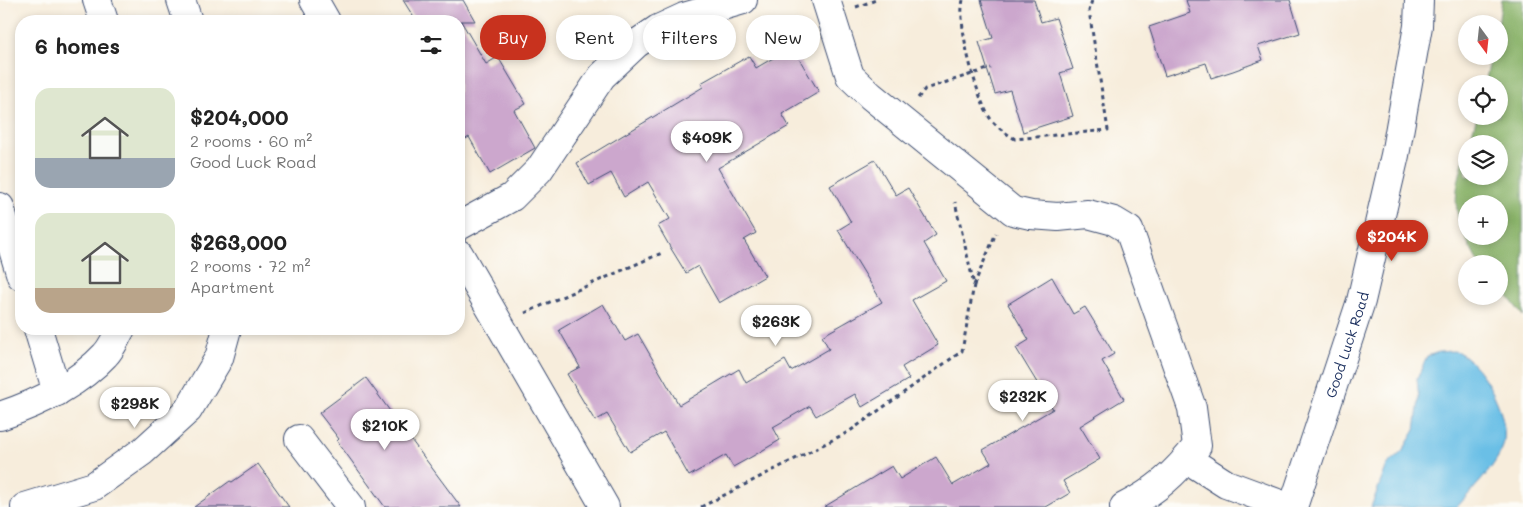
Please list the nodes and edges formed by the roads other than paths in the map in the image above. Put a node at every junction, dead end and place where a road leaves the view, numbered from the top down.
1 (97, 0) edge
2 (181, 0) edge
3 (314, 0) edge
4 (743, 0) edge
5 (826, 0) edge
6 (1419, 0) edge
7 (102, 15) edge
8 (186, 15) edge
9 (323, 15) edge
10 (0, 207) edge
11 (465, 223) edge
12 (15, 256) edge
13 (465, 264) edge
14 (40, 335) edge
15 (117, 335) edge
16 (225, 335) edge
17 (57, 392) junction
18 (0, 416) edge
19 (299, 438) dead end
20 (1187, 459) junction
21 (25, 507) edge
22 (351, 507) edge
23 (605, 507) edge
24 (1124, 507) edge
25 (1288, 507) edge
26 (1292, 507) edge

1 - 7 main road
2 - 8 main road
3 - 9 main road
4 - 11 main road
5 - 20 main road
6 - 26 main road, Good Luck Road
10 - 12 main road
13 - 23 main road
14 - 17 main road
15 - 17 main road
16 - 21 main road
17 - 18 main road
19 - 22 main road
20 - 24 main road
20 - 25 main road

